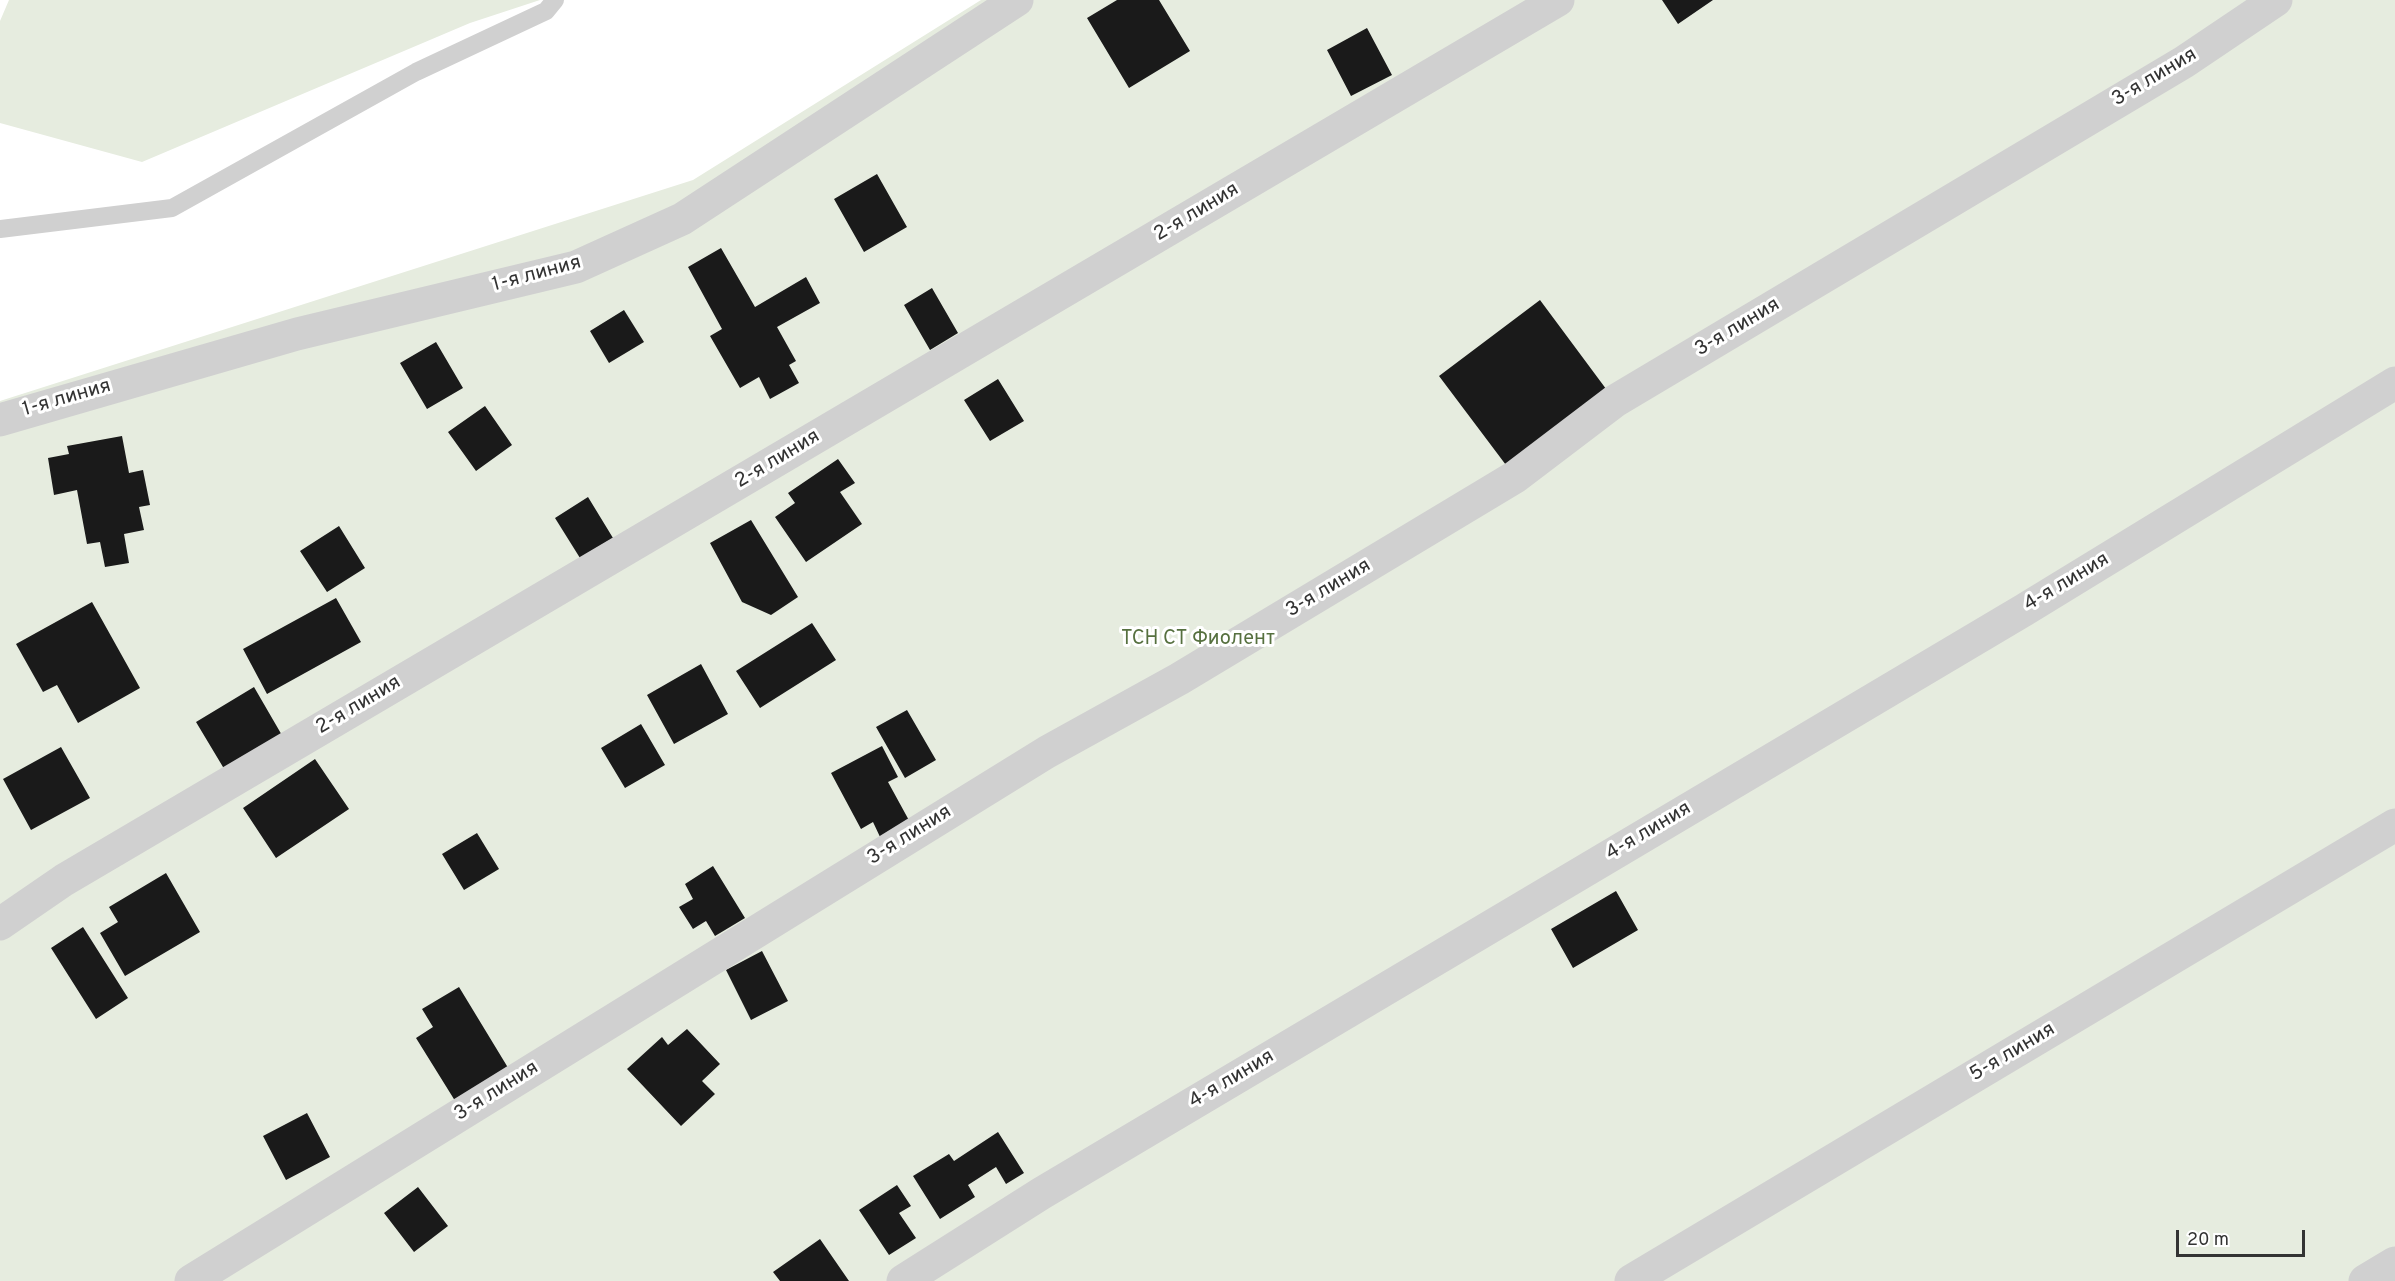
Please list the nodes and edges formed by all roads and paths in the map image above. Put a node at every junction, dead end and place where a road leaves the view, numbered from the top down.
1 (555, 0) edge
2 (1017, 0) edge
3 (1558, 0) edge
4 (2276, 0) edge
5 (0, 229) edge
6 (2395, 383) edge
7 (0, 420) edge
8 (2395, 825) edge
9 (0, 924) edge
10 (2395, 1263) edge
11 (191, 1281) edge
12 (903, 1281) edge
13 (1631, 1281) edge
14 (2365, 1281) edge

1 - 5 lane
2 - 7 street, 1-я линия
3 - 9 street, 2-я линия
4 - 11 street, 3-я линия
6 - 12 street, 4-я линия
8 - 13 street, 5-я линия
10 - 14 street

